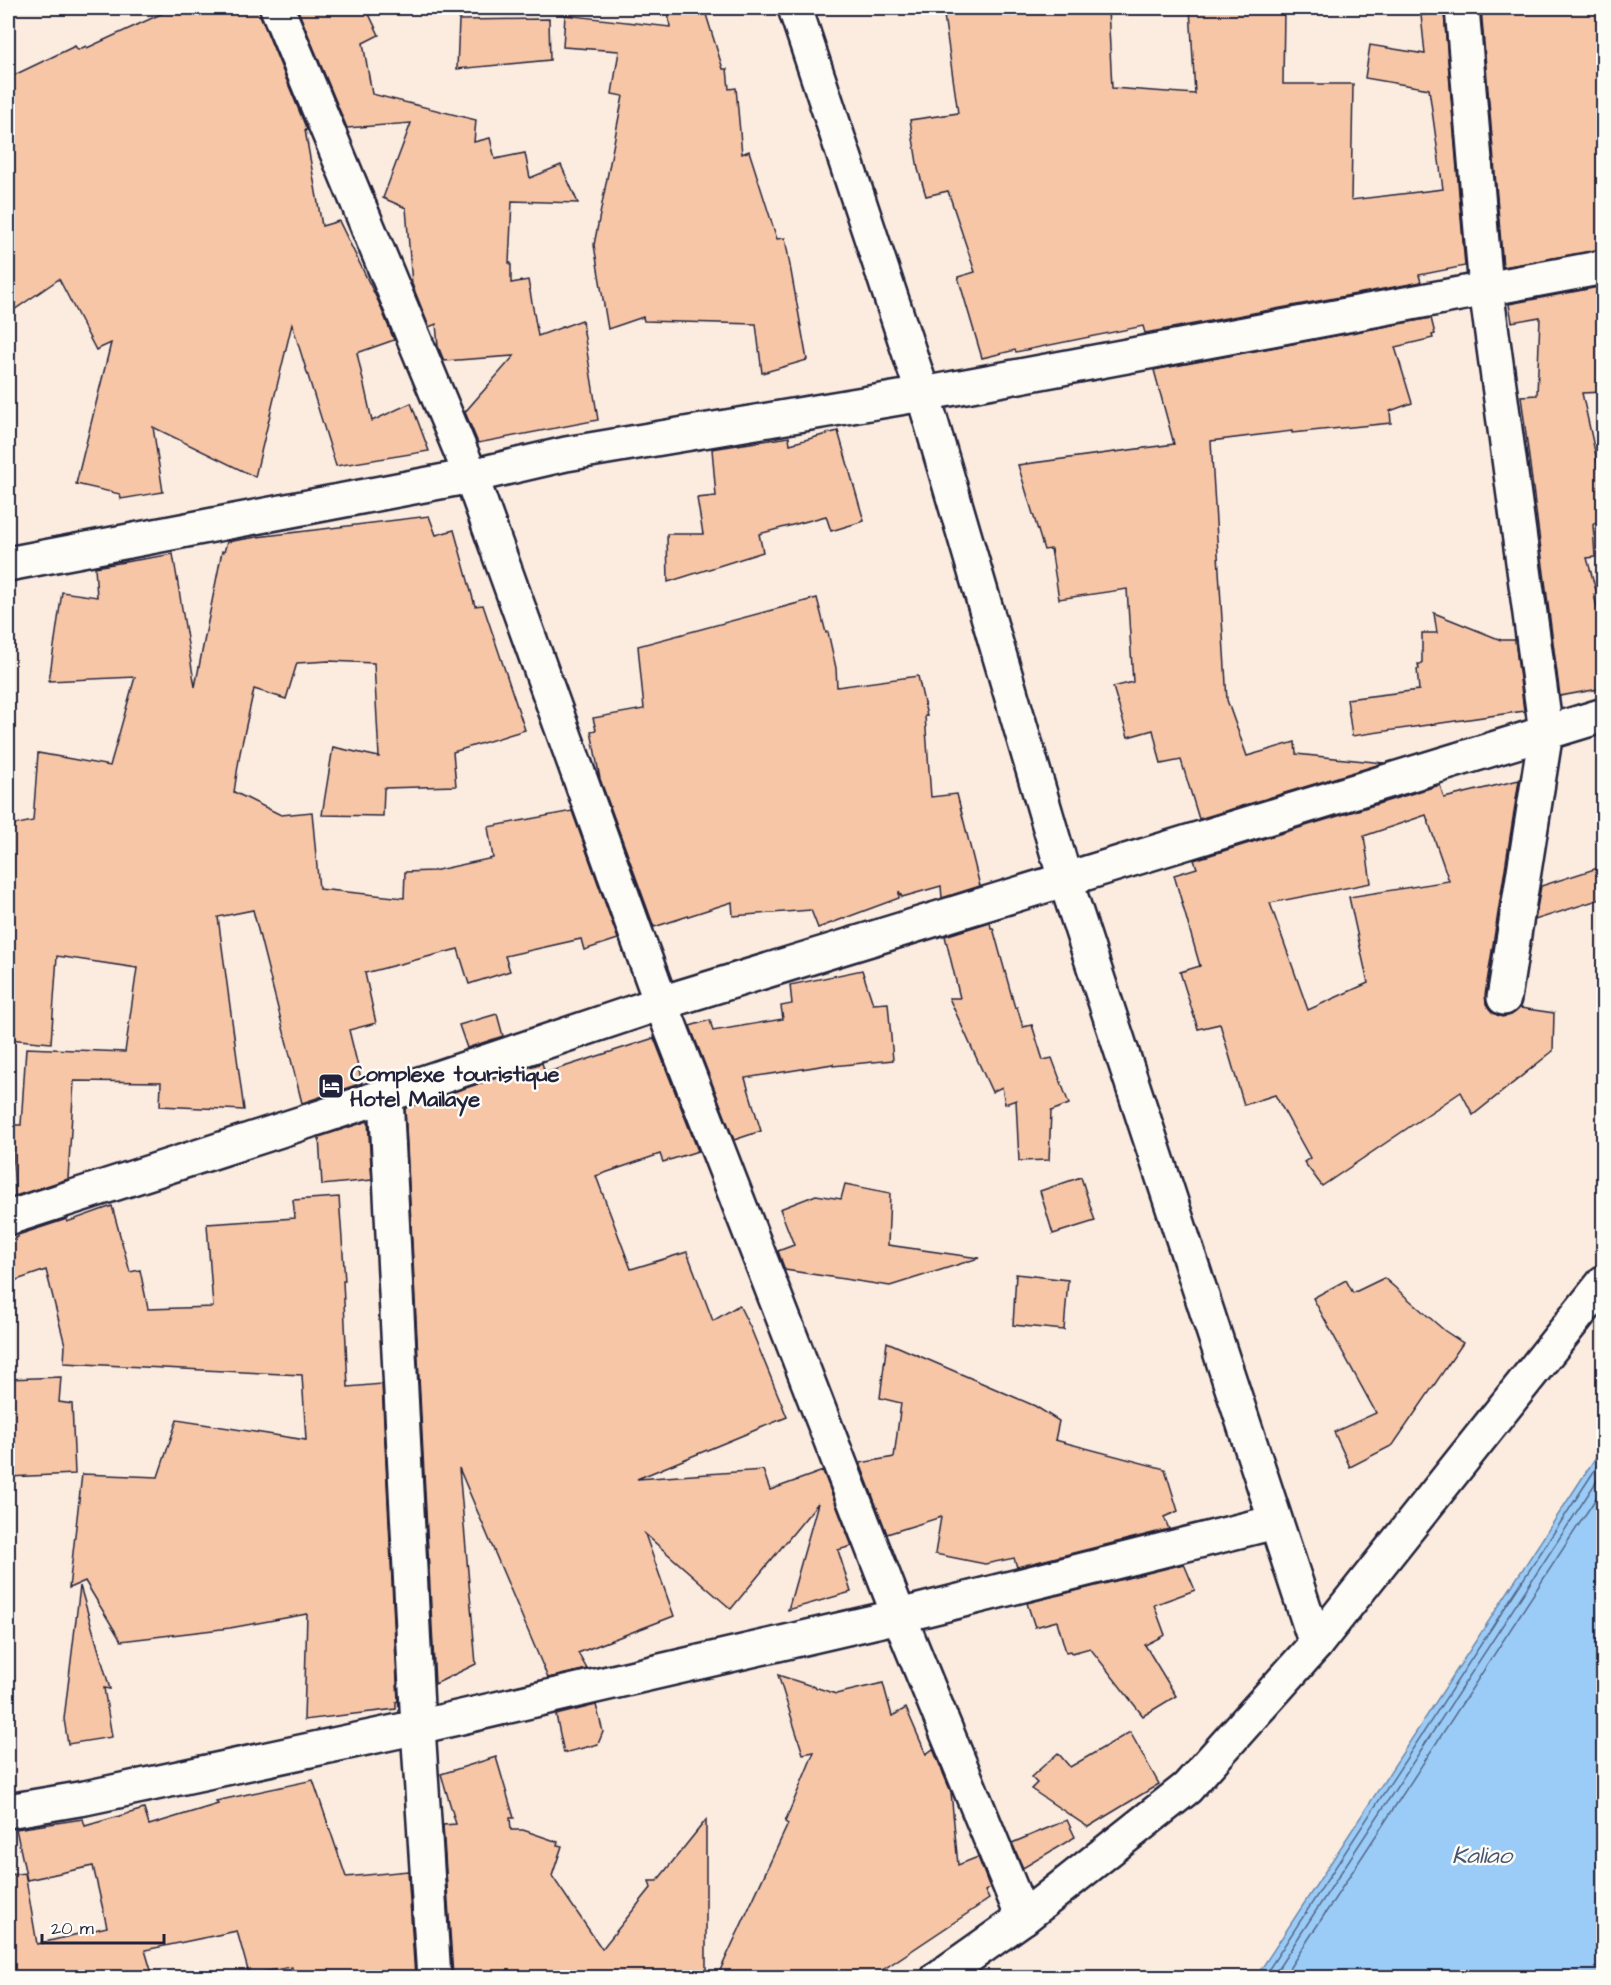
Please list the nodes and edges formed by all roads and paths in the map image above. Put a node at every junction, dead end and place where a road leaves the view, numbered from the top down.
1 (277, 8) edge
2 (795, 8) edge
3 (1462, 8) edge
4 (1604, 267) edge
5 (1486, 289) junction
6 (923, 394) junction
7 (471, 476) junction
8 (8, 564) edge
9 (1604, 715) edge
10 (1546, 732) junction
11 (1065, 879) junction
12 (1504, 998) dead end
13 (661, 1003) junction
14 (386, 1096) junction
15 (8, 1218) edge
16 (1604, 1282) edge
17 (1275, 1522) junction
18 (899, 1616) junction
19 (1316, 1644) junction
20 (418, 1726) junction
21 (8, 1811) edge
22 (1023, 1918) junction
23 (434, 1977) edge
24 (938, 1977) edge

1 - 7 street
2 - 6 street
3 - 5 street
4 - 5 street
5 - 6 street
5 - 10 street
6 - 7 street
6 - 11 street
7 - 8 street
7 - 13 street
9 - 10 street
10 - 11 street
10 - 12 street
11 - 13 street
11 - 17 street
13 - 14 street
13 - 18 street
14 - 15 street
14 - 20 street
16 - 19 street
17 - 18 street
17 - 19 street
18 - 20 street
18 - 22 street
19 - 22 street
20 - 21 street
20 - 23 street
22 - 24 street

